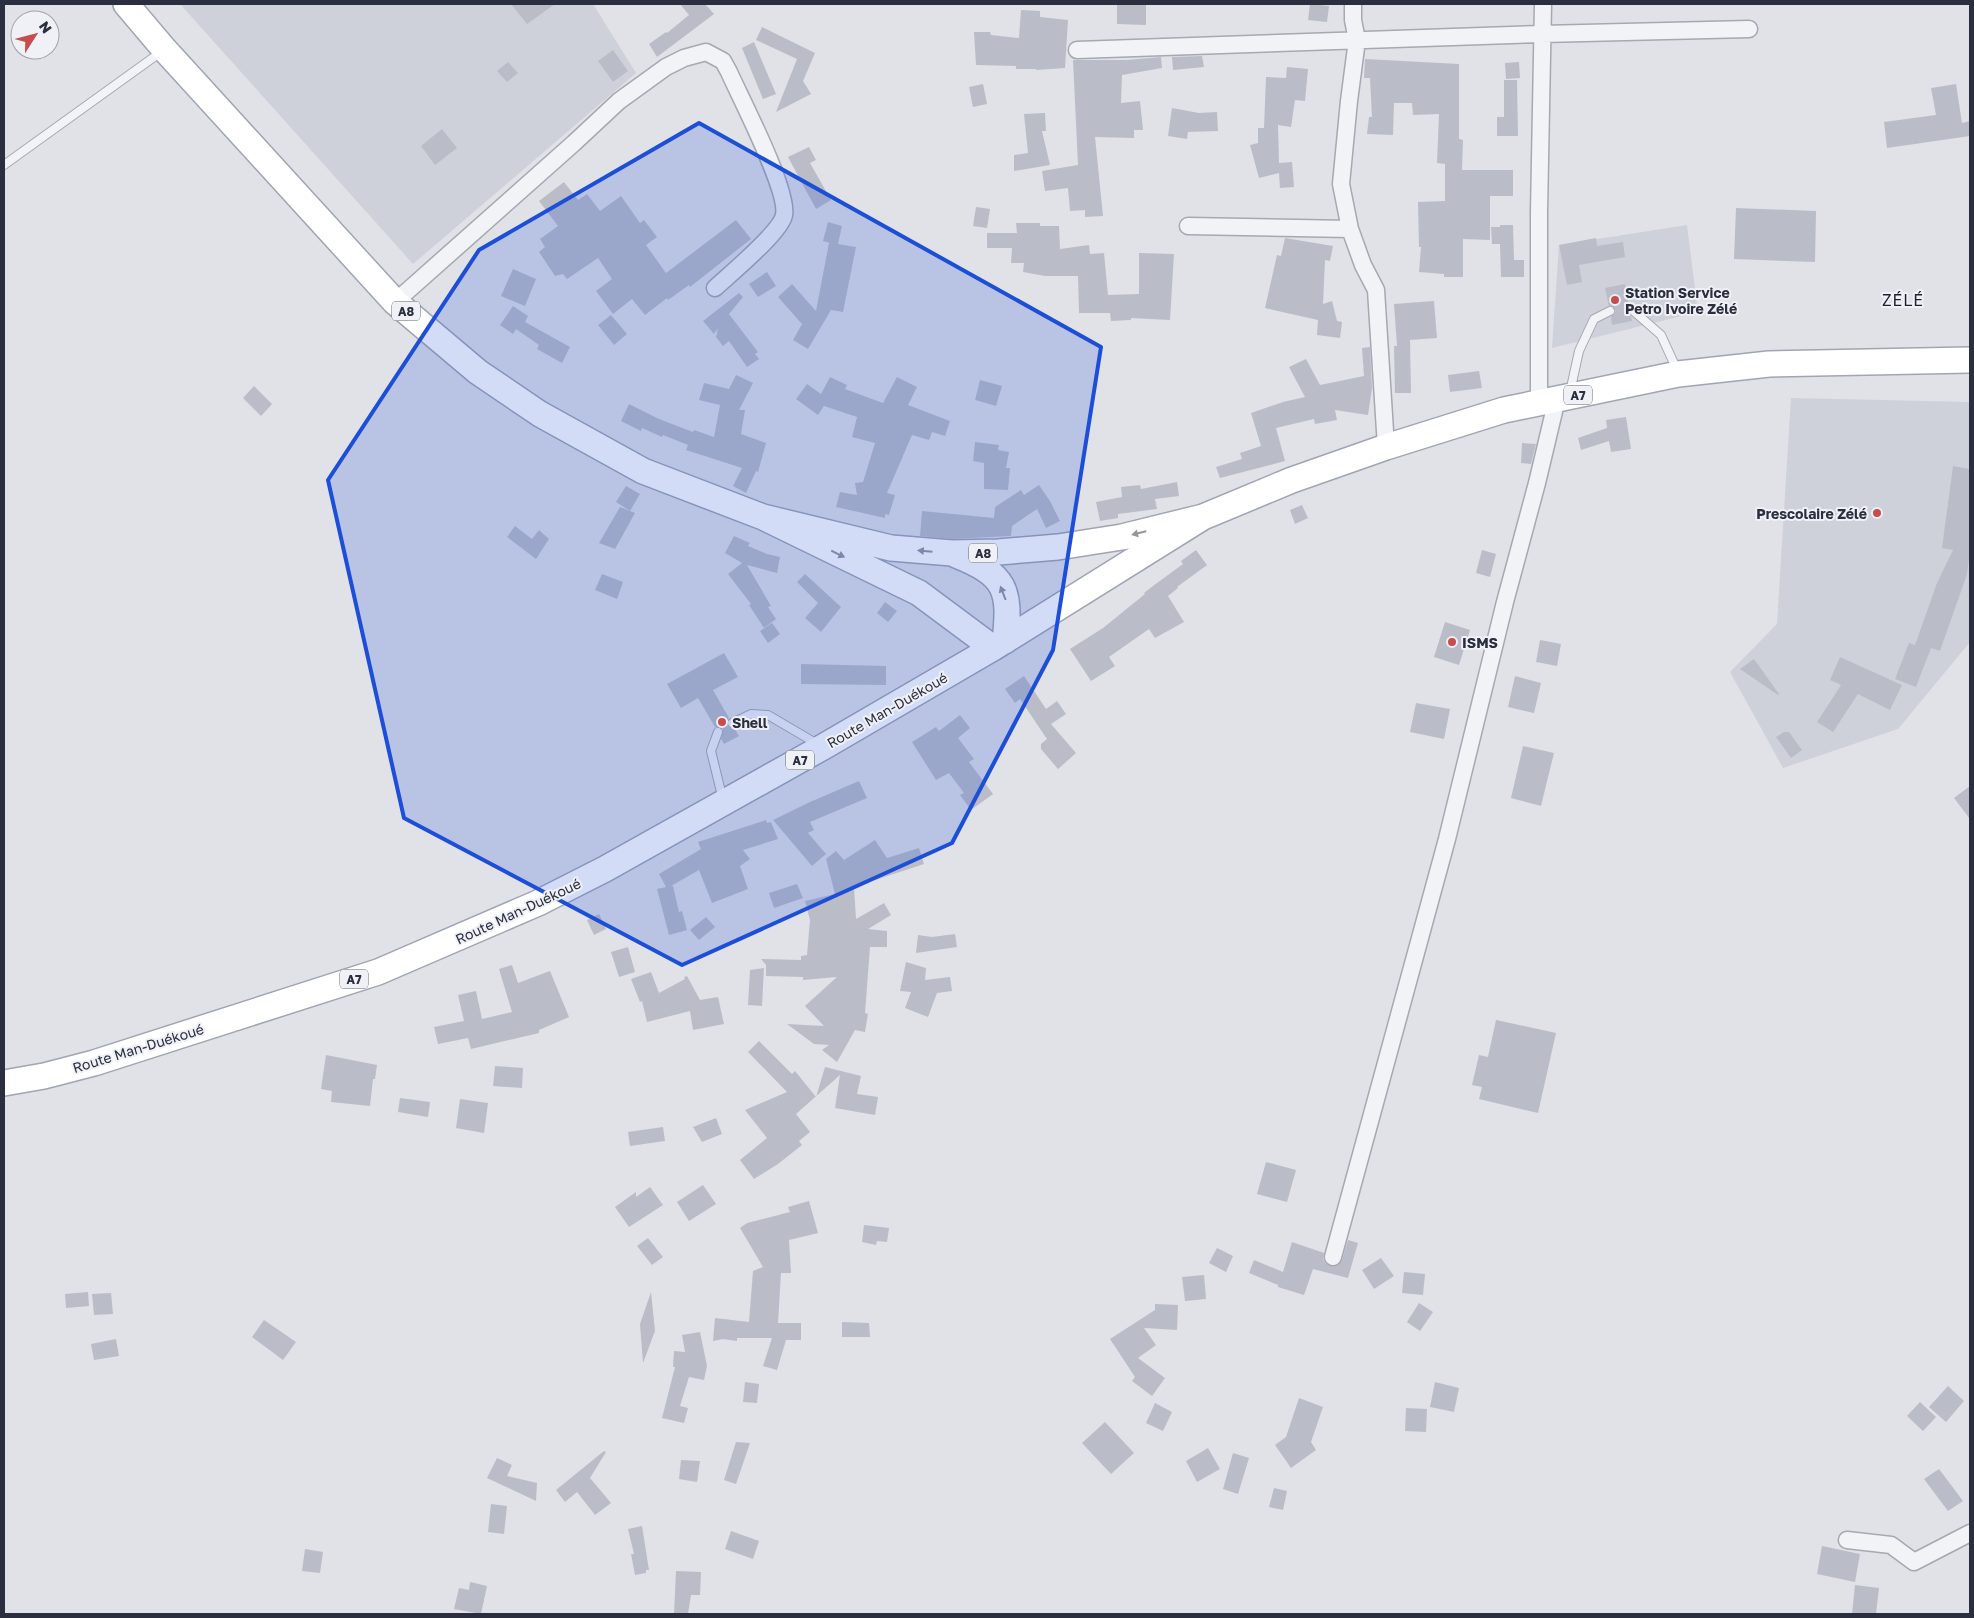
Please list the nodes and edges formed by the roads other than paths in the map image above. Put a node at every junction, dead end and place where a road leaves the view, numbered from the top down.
1 (126, 4) edge
2 (1353, 4) edge
3 (1543, 4) edge
4 (1749, 28) dead end
5 (1542, 34) junction
6 (1357, 40) junction
7 (165, 50) junction
8 (1077, 50) dead end
9 (4, 165) edge
10 (1188, 226) dead end
11 (1350, 229) junction
12 (715, 288) dead end
13 (395, 302) junction
14 (1629, 307) dead end
15 (1610, 311) dead end
16 (1970, 360) edge
17 (1678, 374) junction
18 (1555, 399) junction
19 (1386, 447) junction
20 (762, 517) junction
21 (1203, 517) junction
22 (952, 553) junction
23 (999, 644) junction
24 (732, 723) dead end
25 (718, 732) dead end
26 (823, 747) junction
27 (724, 802) junction
28 (4, 1083) edge
29 (1333, 1257) dead end
30 (1970, 1533) edge
31 (1847, 1540) dead end

1 - 7 main road, A8
2 - 6 street
3 - 5 street
4 - 5 street
5 - 6 street
5 - 18 street
6 - 8 street
6 - 11 street
7 - 9 lane
7 - 13 main road, A8
10 - 11 street
11 - 19 street
12 - 13 street
13 - 20 main road, A8
14 - 17 lane
15 - 18 lane
16 - 17 main road, A7
17 - 18 main road, A7
18 - 19 main road, A7
18 - 29 street
19 - 21 main road, A7
22 -> 20 main road, A8
20 -> 23 main road, A8
21 -> 22 main road, A8
21 - 23 main road, A7
23 -> 22 main road, A8
23 - 26 main road, Route Man-Duékoué / A7
24 - 26 lane
25 - 27 lane
26 - 27 main road, Route Man-Duékoué / A7
27 - 28 main road, Route Man-Duékoué / A7
30 - 31 street

